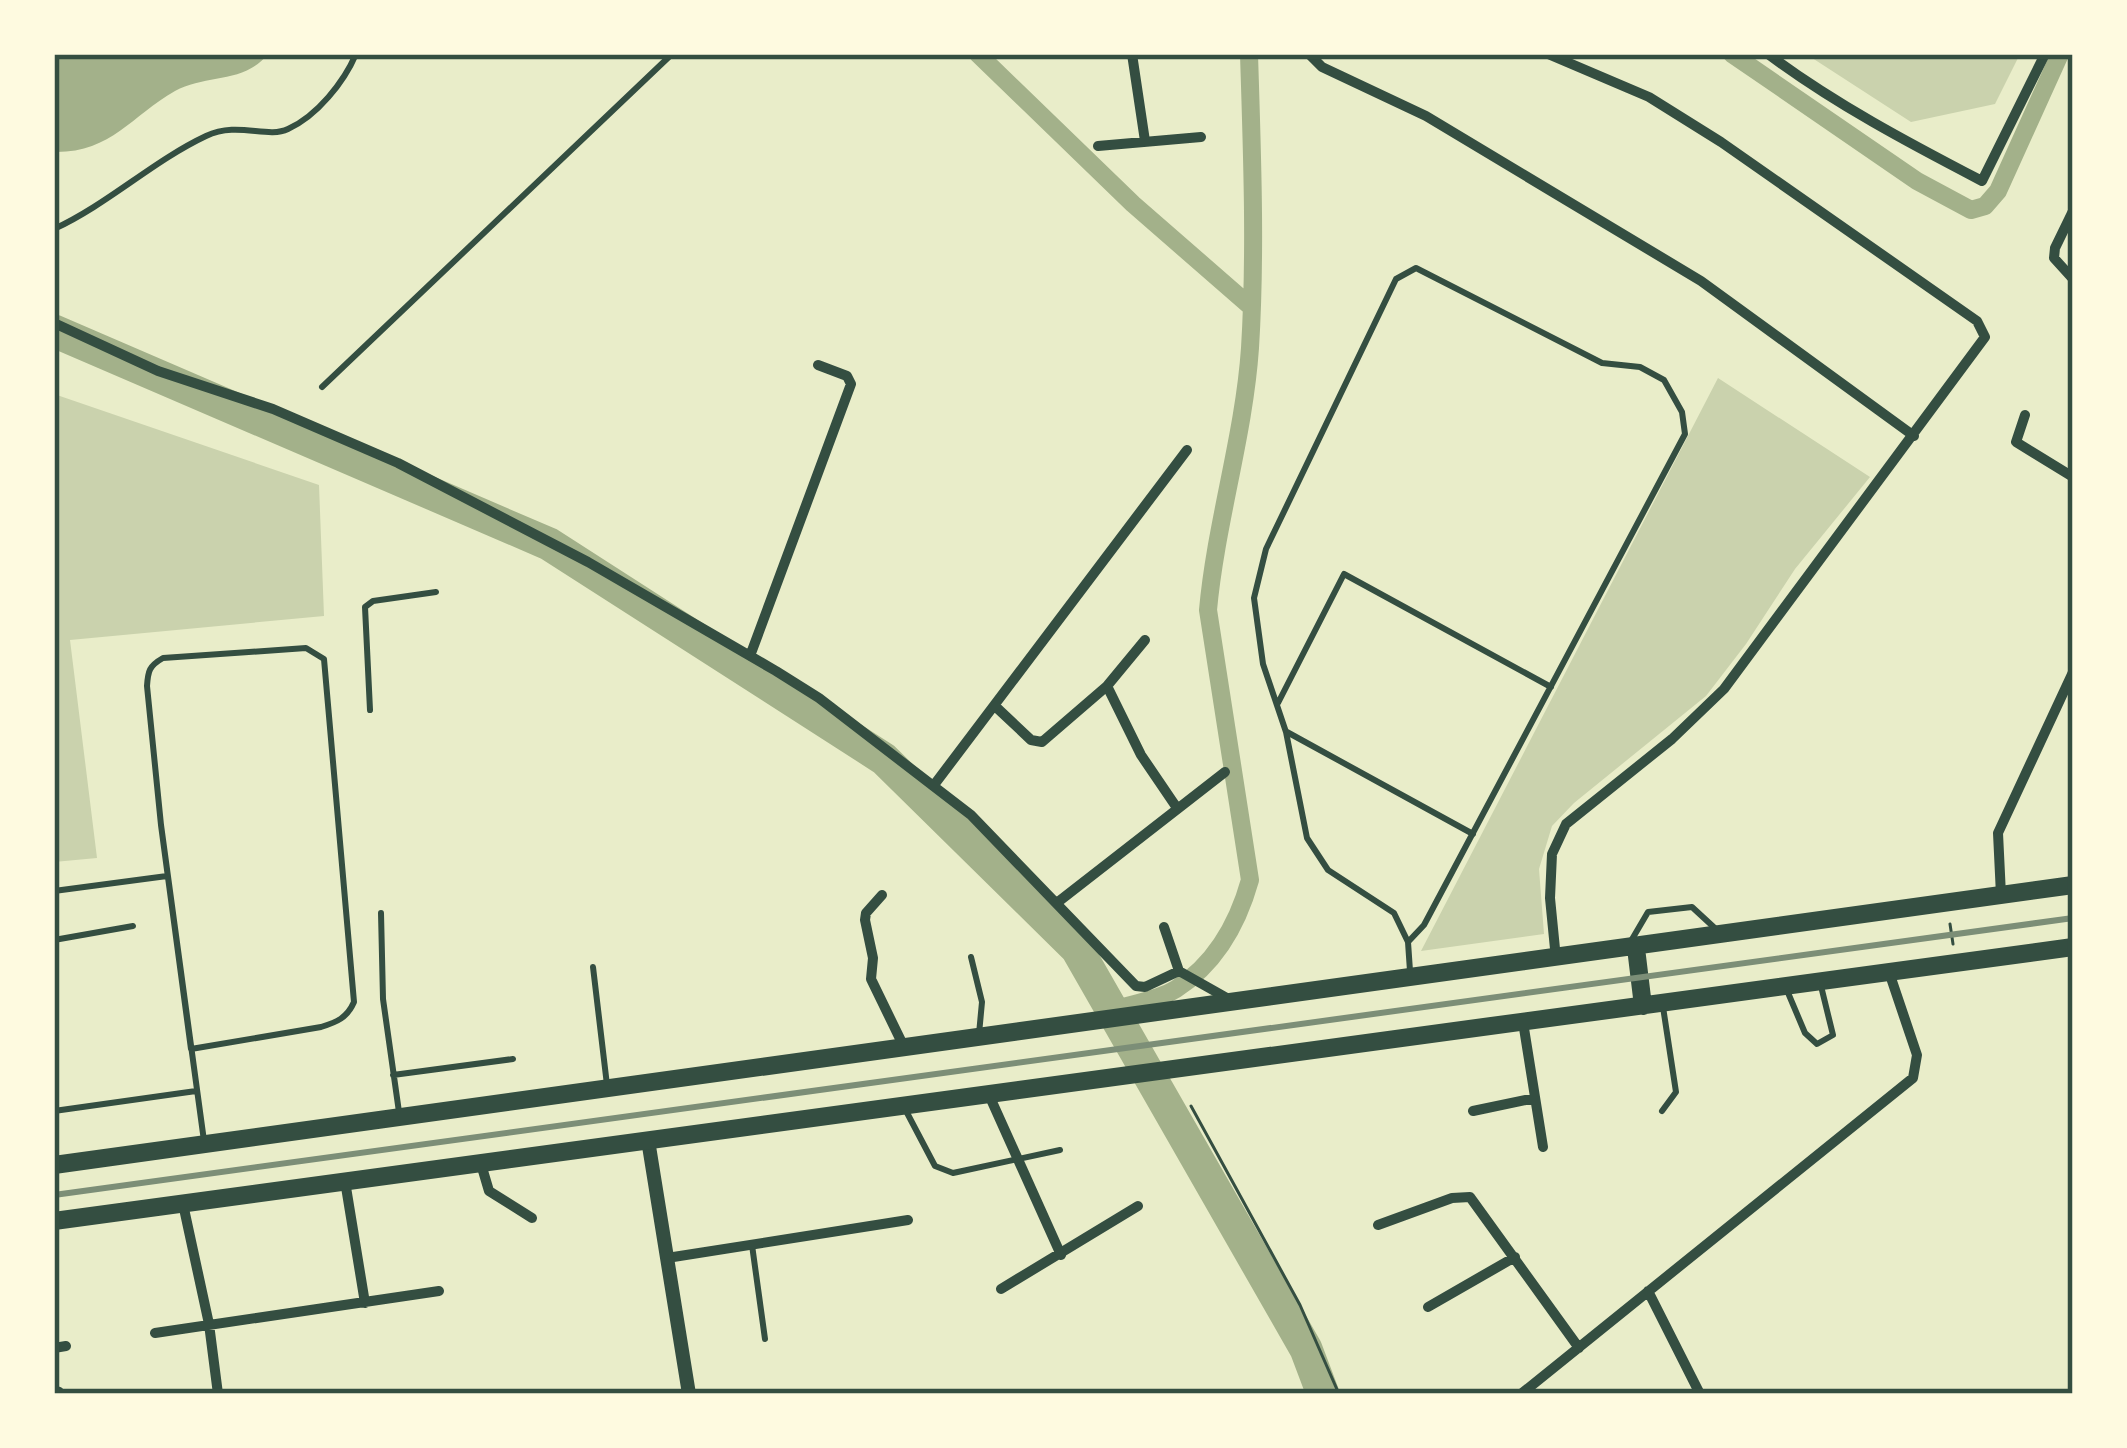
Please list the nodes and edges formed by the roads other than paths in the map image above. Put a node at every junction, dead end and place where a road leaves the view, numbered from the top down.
1 (356, 54) edge
2 (672, 54) edge
3 (1132, 54) edge
4 (1309, 54) edge
5 (1548, 54) edge
6 (1768, 54) edge
7 (2045, 54) edge
8 (1201, 137) dead end
9 (1145, 142) junction
10 (1099, 146) dead end
11 (2073, 211) edge
12 (54, 229) edge
13 (2073, 279) edge
14 (54, 322) edge
15 (818, 365) dead end
16 (322, 387) dead end
17 (2026, 415) dead end
18 (1913, 436) junction
19 (1187, 450) dead end
20 (2073, 477) edge
21 (436, 592) dead end
22 (1145, 640) dead end
23 (750, 656) junction
24 (2073, 672) edge
25 (1107, 686) junction
26 (1551, 687) junction
27 (1277, 703) junction
28 (996, 707) junction
29 (370, 710) dead end
30 (1286, 732) junction
31 (1225, 772) dead end
32 (934, 785) junction
33 (1177, 808) junction
34 (161, 825) junction
35 (1474, 834) junction
36 (167, 875) junction
37 (2073, 885) edge
38 (54, 891) edge
39 (2001, 895) junction
40 (882, 896) dead end
41 (1058, 902) junction
42 (381, 913) dead end
43 (134, 926) dead end
44 (1164, 927) dead end
45 (1723, 936) junction
46 (54, 940) edge
47 (1408, 942) junction
48 (2073, 947) edge
49 (1631, 949) junction
50 (971, 957) dead end
51 (1556, 959) junction
52 (593, 967) dead end
53 (1182, 972) junction
54 (1889, 972) junction
55 (1411, 978) junction
56 (1821, 982) junction
57 (1785, 987) junction
58 (1235, 1004) junction
59 (1653, 1005) junction
60 (1523, 1022) junction
61 (979, 1038) junction
62 (905, 1048) junction
63 (191, 1049) junction
64 (513, 1059) dead end
65 (393, 1076) junction
66 (608, 1088) junction
67 (196, 1091) junction
68 (989, 1095) junction
69 (1535, 1098) junction
70 (904, 1107) junction
71 (54, 1111) edge
72 (1473, 1111) dead end
73 (1662, 1112) dead end
74 (399, 1117) junction
75 (648, 1140) junction
76 (205, 1144) junction
77 (1543, 1147) dead end
78 (1060, 1150) dead end
79 (1015, 1157) junction
80 (481, 1164) junction
81 (54, 1165) edge
82 (344, 1181) junction
83 (183, 1204) junction
84 (1138, 1207) dead end
85 (532, 1218) dead end
86 (908, 1220) dead end
87 (54, 1221) edge
88 (1378, 1225) dead end
89 (752, 1245) junction
90 (1061, 1255) junction
91 (1515, 1257) junction
92 (667, 1258) junction
93 (1001, 1289) dead end
94 (439, 1291) dead end
95 (1648, 1291) junction
96 (365, 1303) junction
97 (1428, 1307) dead end
98 (209, 1324) junction
99 (155, 1333) dead end
100 (765, 1339) dead end
101 (1579, 1348) junction
102 (1537, 1389) edge
103 (218, 1394) edge
104 (689, 1394) edge
105 (1521, 1394) edge
106 (1700, 1394) edge

1 - 12 lane
2 - 16 lane
3 - 9 street
4 - 18 street
5 - 18 street
6 - 7 street
8 - 9 street
9 - 10 street
11 - 13 street
14 - 23 street
15 - 23 street
17 - 20 street
18 - 51 street
19 - 28 street
21 - 29 lane
22 - 25 street
23 - 32 street
24 - 39 street
25 - 28 street
25 - 33 street
26 - 27 lane
26 - 27 lane
26 - 35 lane
27 - 30 lane
28 - 32 street
30 - 35 lane
30 - 47 lane
31 - 33 street
32 - 41 street
33 - 41 street
34 - 36 lane
34 - 63 lane
34 - 63 lane
35 - 47 lane
36 - 38 lane
36 - 63 lane
37 - 39 highway
39 - 45 highway
40 - 62 street
41 - 53 street
42 - 65 lane
43 - 46 lane
44 - 53 street
45 - 49 highway
45 - 49 lane
47 - 55 lane
48 - 54 highway
49 - 51 highway
49 - 59 highway
50 - 61 lane
51 - 55 highway
52 - 66 lane
53 - 58 street
54 - 56 highway
54 - 95 street
55 - 58 highway
56 - 57 highway
56 - 57 lane
57 - 59 highway
58 - 61 highway
59 - 60 highway
59 - 73 lane
60 - 68 highway
60 - 69 street
61 - 62 highway
62 - 66 highway
63 - 67 lane
64 - 65 lane
65 - 74 lane
66 - 74 highway
67 - 71 lane
67 - 76 lane
68 - 70 highway
68 - 79 street
69 - 72 street
69 - 77 street
70 - 75 highway
70 - 79 lane
74 - 76 highway
75 - 80 highway
75 - 92 street
76 - 81 highway
78 - 79 lane
79 - 90 street
80 - 82 highway
80 - 85 street
82 - 83 highway
82 - 96 street
83 - 87 highway
83 - 98 street
84 - 90 street
86 - 89 street
88 - 91 street
89 - 92 street
89 - 100 lane
90 - 93 street
91 - 97 street
91 - 101 street
92 - 104 street
94 - 96 street
95 - 101 street
95 - 106 street
96 - 98 street
98 - 99 street
98 - 103 street
101 - 102 street
102 - 105 street

